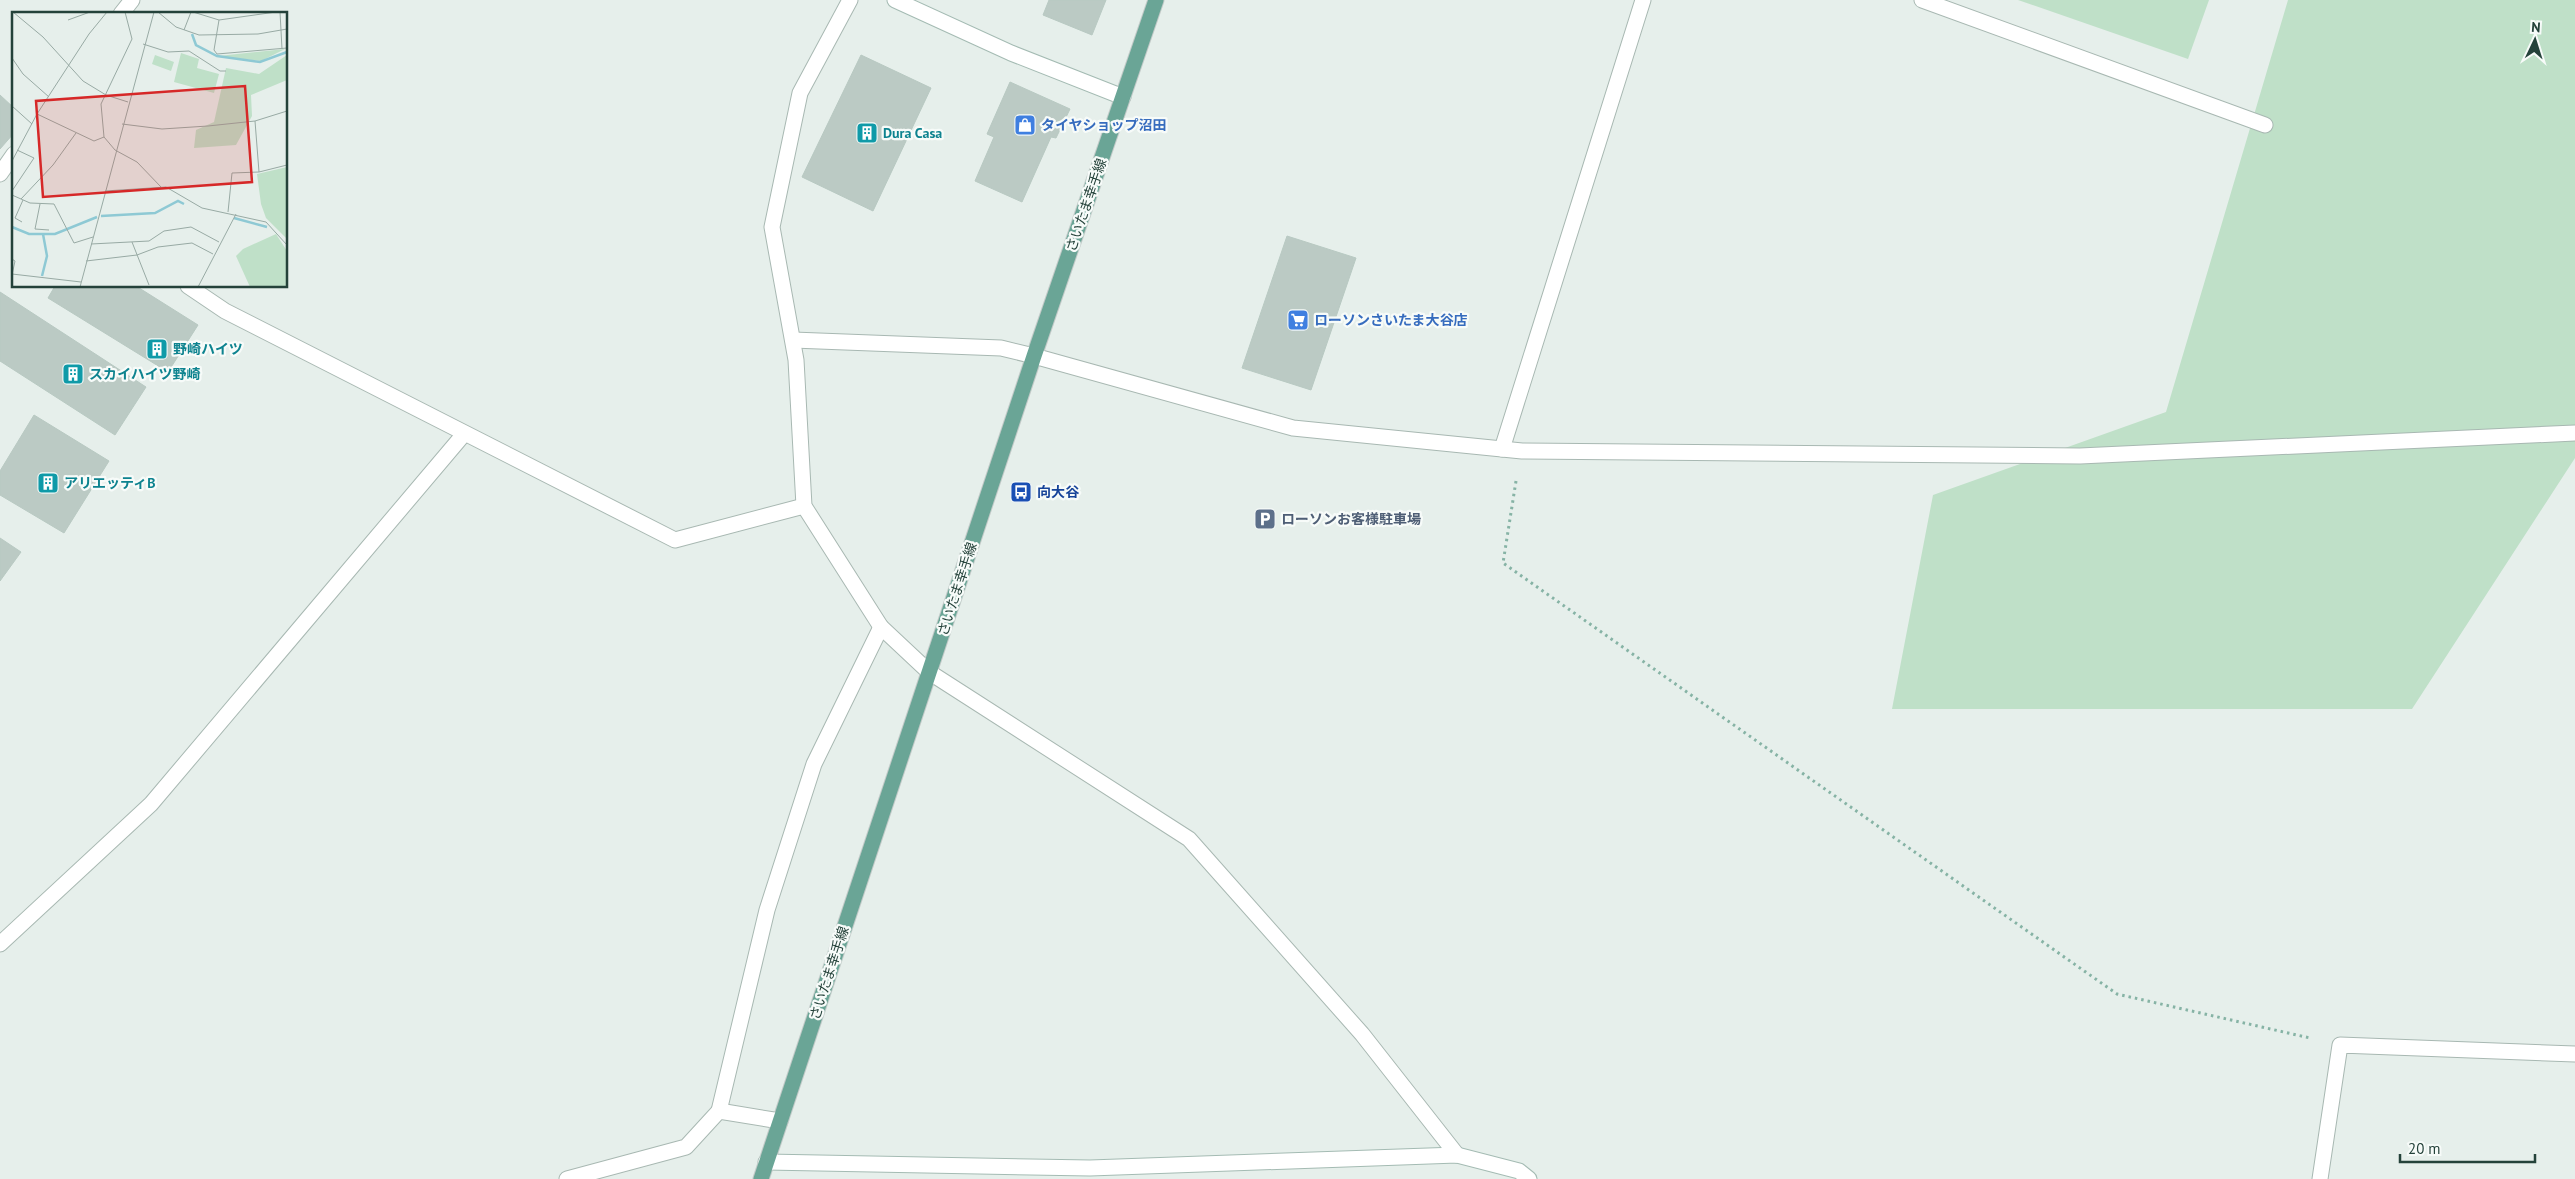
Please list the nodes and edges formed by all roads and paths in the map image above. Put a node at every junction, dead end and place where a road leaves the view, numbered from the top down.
1 (132, 0) edge
2 (850, 0) edge
3 (895, 0) edge
4 (1156, 0) edge
5 (1643, 0) edge
6 (1922, 0) edge
7 (123, 12) edge
8 (1123, 97) junction
9 (2265, 126) dead end
10 (191, 288) edge
11 (793, 340) junction
12 (1034, 356) junction
13 (2575, 433) edge
14 (464, 434) junction
15 (1502, 449) junction
16 (1522, 451) junction
17 (804, 506) junction
18 (881, 626) junction
19 (930, 672) junction
20 (0, 944) edge
21 (2340, 1045) junction
22 (2575, 1054) edge
23 (719, 1111) junction
24 (780, 1121) junction
25 (1457, 1155) junction
26 (766, 1162) junction
27 (567, 1179) edge
28 (761, 1179) edge
29 (1529, 1179) edge
30 (2320, 1179) edge

1 - 7 street
2 - 11 street
3 - 8 street
4 - 8 main road, さいたま幸手線
5 - 15 street
6 - 9 street
8 - 12 main road, さいたま幸手線
10 - 14 street
11 - 12 street
11 - 17 street
12 - 15 street
12 - 19 main road, さいたま幸手線
13 - 16 street
14 - 17 street
14 - 20 street
15 - 16 street
16 - 21 path
17 - 18 street
18 - 19 street
18 - 23 street
19 - 24 main road, さいたま幸手線
19 - 25 street
21 - 22 street
21 - 30 street
23 - 24 street
23 - 27 street
24 - 26 main road, さいたま幸手線
25 - 26 street
25 - 29 street
26 - 28 main road, さいたま幸手線

